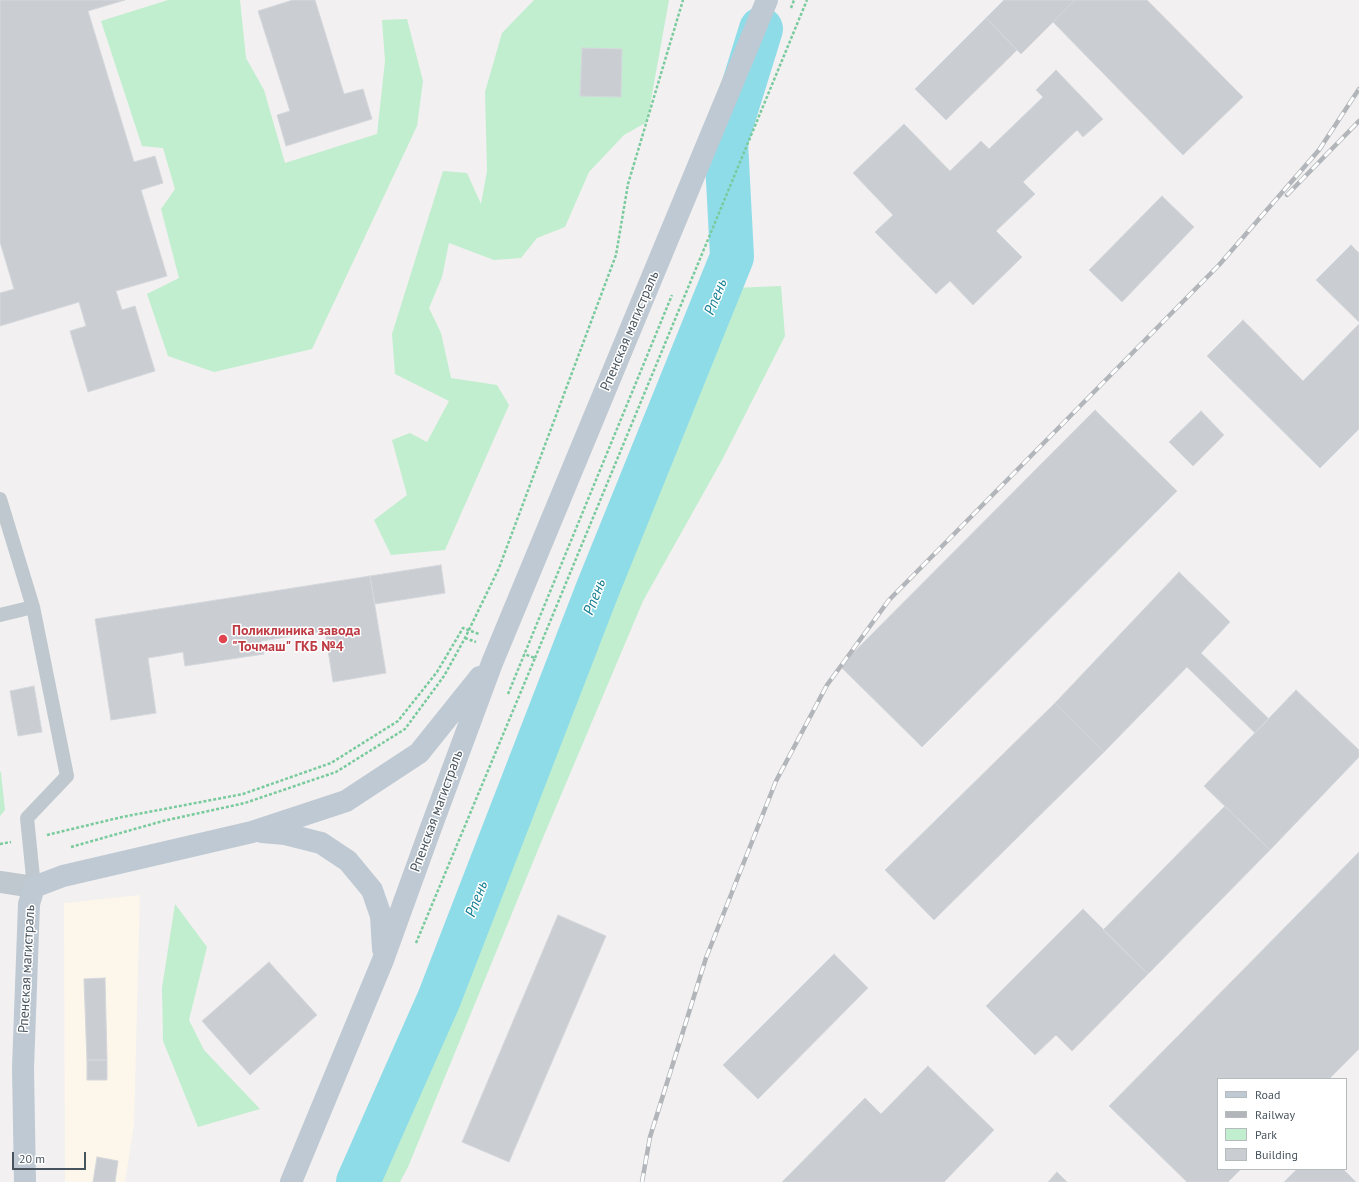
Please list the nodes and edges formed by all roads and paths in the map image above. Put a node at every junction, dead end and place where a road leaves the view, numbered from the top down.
1 (683, 0) edge
2 (767, 0) edge
3 (807, 0) edge
4 (0, 499) edge
5 (33, 607) junction
6 (0, 615) edge
7 (466, 638) junction
8 (491, 650) junction
9 (535, 658) junction
10 (252, 832) junction
11 (40, 837) dead end
12 (13, 842) dead end
13 (0, 844) edge
14 (71, 847) dead end
15 (0, 882) edge
16 (34, 887) junction
17 (415, 946) dead end
18 (384, 960) junction
19 (25, 1182) edge
20 (291, 1182) edge

1 - 7 path
2 - 8 main road, Рпенская магистраль
3 - 9 path
4 - 5 lane
5 - 6 lane
5 - 16 lane
7 - 8 path
7 - 14 path
8 - 9 path
8 - 10 main road, Рпенская магистраль
8 - 11 path
8 - 18 main road, Рпенская магистраль
9 - 17 path
10 - 16 main road, Рпенская магистраль
10 - 18 main road, Рпенская магистраль
12 - 13 path
15 - 16 street
16 - 19 main road, Рпенская магистраль
18 - 20 main road, Рпенская магистраль

